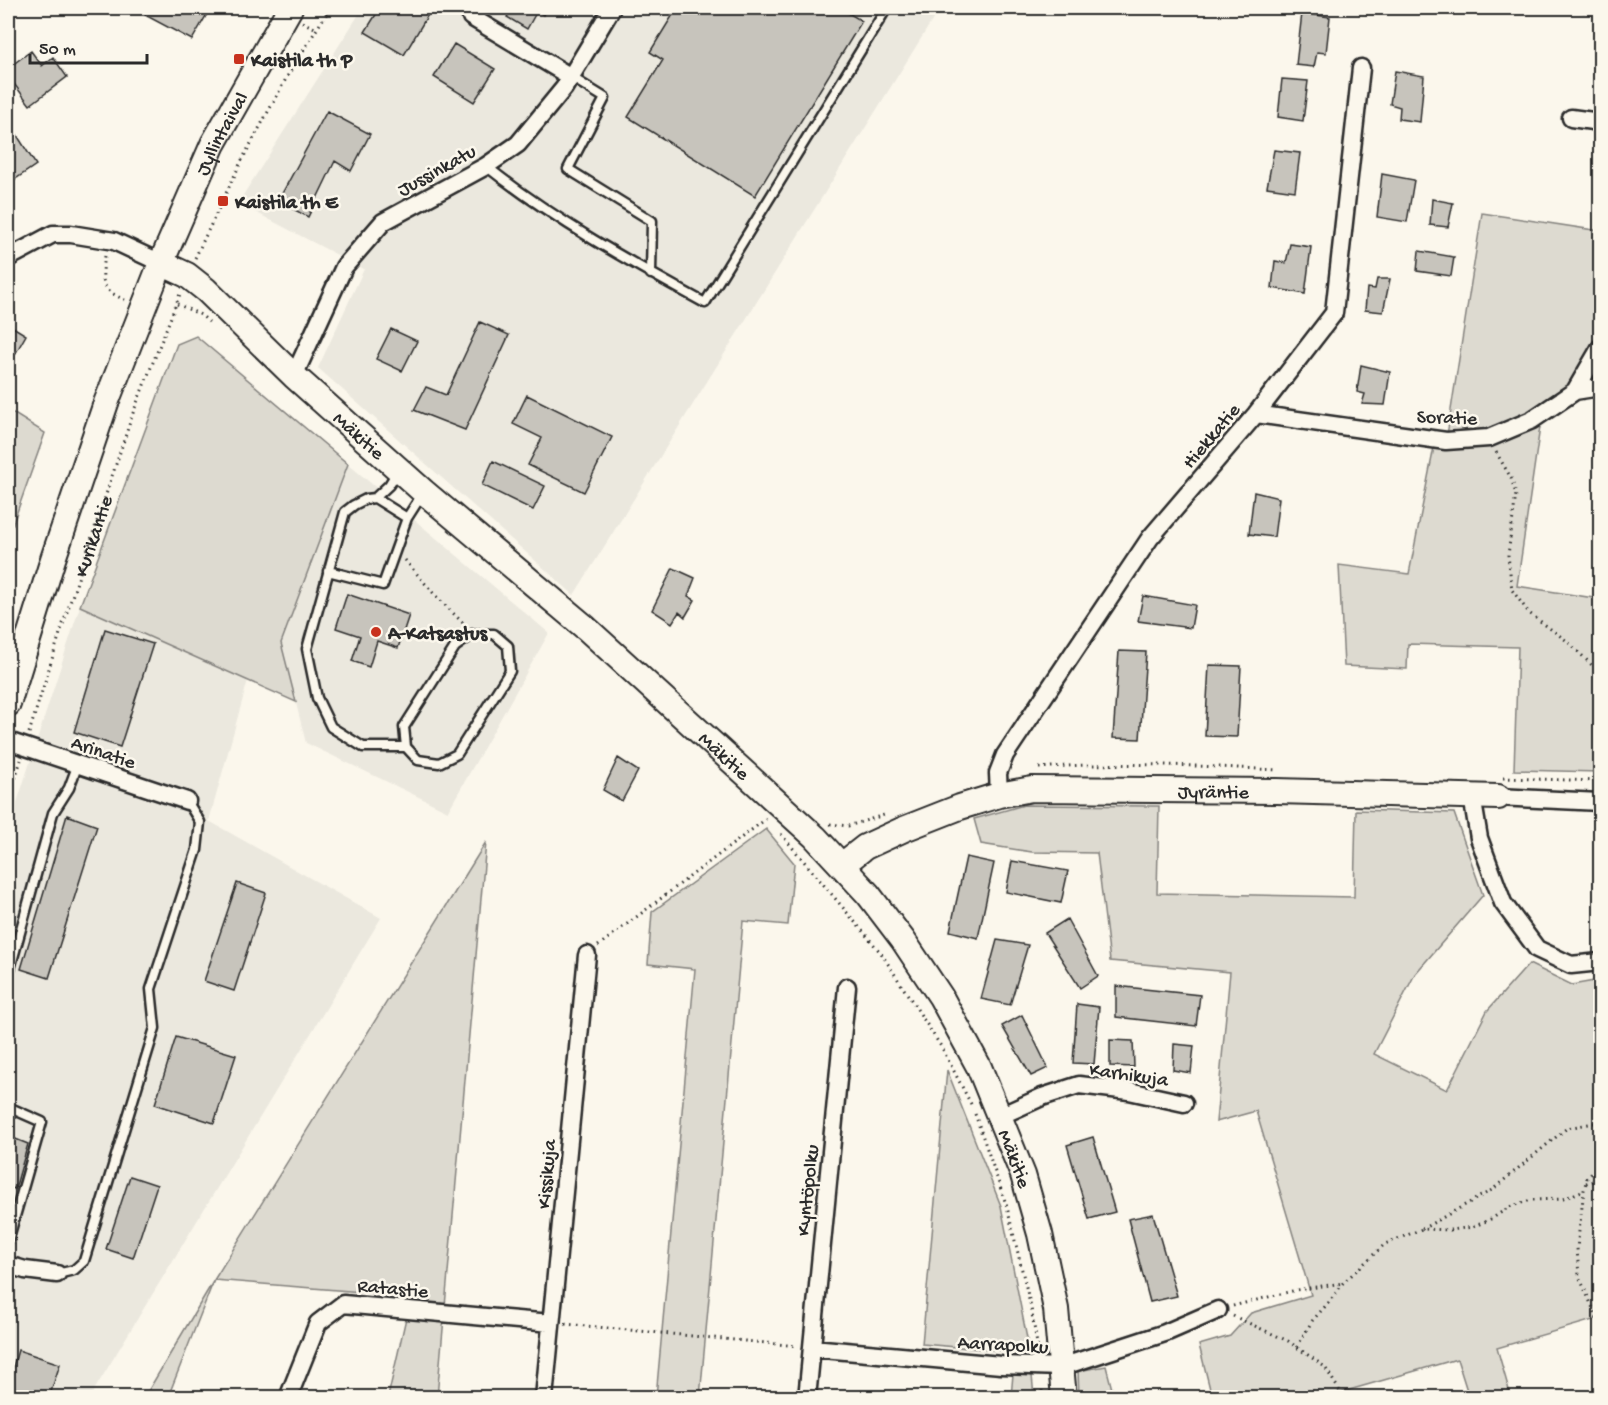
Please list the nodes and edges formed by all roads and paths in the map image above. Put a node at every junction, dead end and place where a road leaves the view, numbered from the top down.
1 (290, 8) edge
2 (330, 8) edge
3 (612, 8) edge
4 (881, 8) edge
5 (471, 17) dead end
6 (1361, 68) dead end
7 (570, 77) junction
8 (1572, 118) dead end
9 (1600, 122) edge
10 (486, 166) junction
11 (108, 240) junction
12 (8, 258) edge
13 (162, 263) junction
14 (651, 274) junction
15 (186, 275) junction
16 (143, 309) junction
17 (170, 321) junction
18 (1600, 348) edge
19 (294, 376) junction
20 (1600, 387) edge
21 (1575, 391) junction
22 (1256, 414) junction
23 (1494, 436) junction
24 (399, 469) junction
25 (424, 492) junction
26 (375, 498) junction
27 (407, 518) junction
28 (396, 549) junction
29 (328, 571) junction
30 (474, 634) junction
31 (1600, 672) edge
32 (8, 704) edge
33 (8, 741) edge
34 (25, 747) junction
35 (406, 747) junction
36 (78, 764) junction
37 (999, 795) junction
38 (1472, 796) junction
39 (1498, 797) joint
40 (8, 801) edge
41 (187, 801) joint
42 (1600, 802) edge
43 (766, 819) dead end
44 (800, 855) dead end
45 (842, 865) junction
46 (587, 955) joint
47 (1600, 962) edge
48 (8, 976) edge
49 (847, 987) dead end
50 (1184, 1103) dead end
51 (8, 1107) edge
52 (1000, 1116) junction
53 (1600, 1122) edge
54 (1600, 1165) edge
55 (1600, 1179) edge
56 (1586, 1183) junction
57 (1584, 1190) junction
58 (1422, 1229) junction
59 (8, 1241) edge
60 (8, 1265) edge
61 (57, 1274) joint
62 (1343, 1283) junction
63 (1218, 1310) junction
64 (551, 1323) junction
65 (1600, 1325) edge
66 (1297, 1347) junction
67 (812, 1348) junction
68 (1051, 1367) junction
69 (288, 1398) edge
70 (544, 1398) edge
71 (807, 1398) edge
72 (1042, 1398) edge
73 (1064, 1398) edge
74 (1344, 1398) edge

1 - 13 street, Jyllintaival
2 - 15 path, Jyllintaival
3 - 7 street, Jussinkatu
4 - 14 lane
5 - 7 street
6 - 22 street, Hiekkatie
7 - 10 street, Jussinkatu
7 - 14 lane
8 - 9 street
10 - 14 lane
10 - 19 street, Jussinkatu
11 - 12 street
11 - 13 street
11 - 16 path
13 - 15 street, Mäkitie
13 - 16 street, Kurikantie
15 - 17 path, Kurikantie
15 - 19 street, Mäkitie
16 - 17 path
16 - 32 street, Kurikantie
17 - 34 path, Kurikantie
18 - 21 street, Soratie
19 - 24 street, Mäkitie
20 - 21 street
21 - 23 street, Soratie
22 - 23 street, Soratie
22 - 37 street, Hiekkatie
23 - 31 path
24 - 25 street, Mäkitie
24 - 26 lane
25 - 27 lane
25 - 45 street, Mäkitie
26 - 27 lane
26 - 29 lane
27 - 28 lane
28 - 29 lane
28 - 30 path
29 - 35 lane
30 - 35 lane
30 - 35 lane
33 - 34 street, Arinatie
34 - 36 street, Arinatie
34 - 40 path, Kurikantie
36 - 41 street, Arinatie
36 - 48 lane
37 - 38 street, Jyräntie
37 - 45 street, Jyräntie
38 - 39 street, Jyräntie
38 - 47 street
39 - 42 street, Jyräntie
41 - 61 lane
43 - 46 path
44 - 68 path
45 - 52 street, Mäkitie
46 - 64 street, Kissikuja
49 - 67 street, Kyntöpolku
50 - 52 street, Karhikuja
51 - 59 lane
52 - 68 street, Mäkitie
53 - 58 path
54 - 56 path
55 - 56 path
56 - 57 path
57 - 58 path
57 - 65 path
58 - 62 path
60 - 61 street
62 - 63 path
62 - 66 path
63 - 66 path
63 - 68 street, Aarrapolku
64 - 67 path
64 - 69 street, Ratastie
64 - 70 street, Kissikuja
66 - 74 path
67 - 68 street, Aarrapolku
67 - 71 street, Kyntöpolku
68 - 72 path
68 - 73 street, Mäkitie

